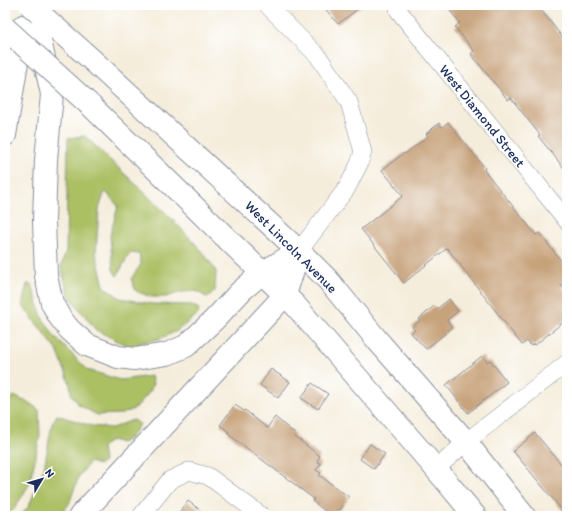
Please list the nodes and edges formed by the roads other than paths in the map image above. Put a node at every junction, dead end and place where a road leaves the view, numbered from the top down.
1 (26, 5) edge
2 (31, 5) edge
3 (267, 5) edge
4 (398, 10) dead end
5 (5, 28) edge
6 (5, 135) edge
7 (567, 221) edge
8 (300, 251) junction
9 (262, 273) junction
10 (285, 295) junction
11 (567, 363) edge
12 (466, 442) junction
13 (436, 469) junction
14 (80, 516) edge
15 (141, 516) edge
16 (262, 516) edge
17 (475, 516) edge
18 (524, 516) edge

1 - 6 main road
2 - 8 main road, West Lincoln Avenue, bridge
2 - 9 main road
3 - 8 street
4 - 7 street, West Diamond Street
5 - 9 main road, bridge
8 - 9 main road
8 - 10 main road
8 - 12 main road, West Lincoln Avenue
9 - 10 main road
10 - 13 main road
10 - 14 main road
11 - 12 street
12 - 13 street
12 - 18 main road, West Lincoln Avenue
13 - 17 main road
15 - 16 street

